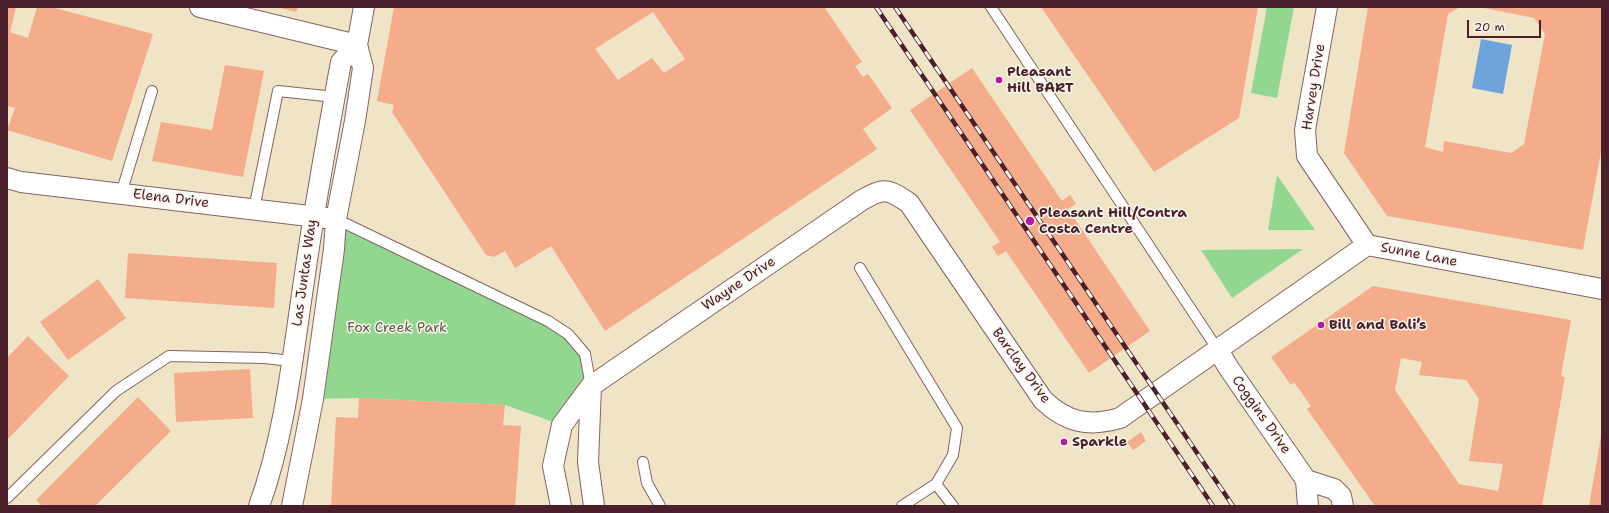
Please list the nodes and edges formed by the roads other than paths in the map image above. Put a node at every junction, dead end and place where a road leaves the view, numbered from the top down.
1 (200, 7) edge
2 (364, 7) edge
3 (990, 7) edge
4 (1327, 7) edge
5 (357, 45) junction
6 (152, 91) dead end
7 (335, 97) junction
8 (7, 178) edge
9 (891, 191) joint
10 (121, 194) junction
11 (254, 209) junction
12 (313, 216) junction
13 (336, 219) junction
14 (1367, 245) junction
15 (860, 268) dead end
16 (1602, 289) edge
17 (1218, 350) junction
18 (292, 362) junction
19 (591, 386) junction
20 (643, 462) dead end
21 (1306, 480) junction
22 (936, 484) junction
23 (7, 498) edge
24 (259, 506) edge
25 (292, 506) edge
26 (561, 506) edge
27 (594, 506) edge
28 (660, 506) edge
29 (902, 506) edge
30 (953, 506) edge
31 (1308, 506) edge
32 (1343, 506) edge

1 - 5 street
2 - 5 street, Las Juntas Way
3 - 17 lane
4 - 14 street, Harvey Drive
5 - 7 street, Las Juntas Way
5 - 13 street, Las Juntas Way
6 - 10 lane
7 - 11 lane
7 - 12 street, Las Juntas Way
8 - 10 street, Elena Drive
9 - 17 street, Barclay Drive
9 - 19 street, Wayne Drive
10 - 11 street, Elena Drive
11 - 12 street, Elena Drive
12 - 13 street, Elena Drive
12 - 18 street, Las Juntas Way
13 - 19 lane
13 - 25 street, Las Juntas Way
14 - 16 street, Sunne Lane
14 - 17 street, Sunne Lane
15 - 22 lane
17 - 21 street, Coggins Drive
18 - 23 lane
18 - 24 street, Las Juntas Way
19 - 26 street, Wayne Drive
19 - 27 street
20 - 28 lane
21 - 31 street
21 - 32 street
22 - 29 lane
22 - 30 lane

